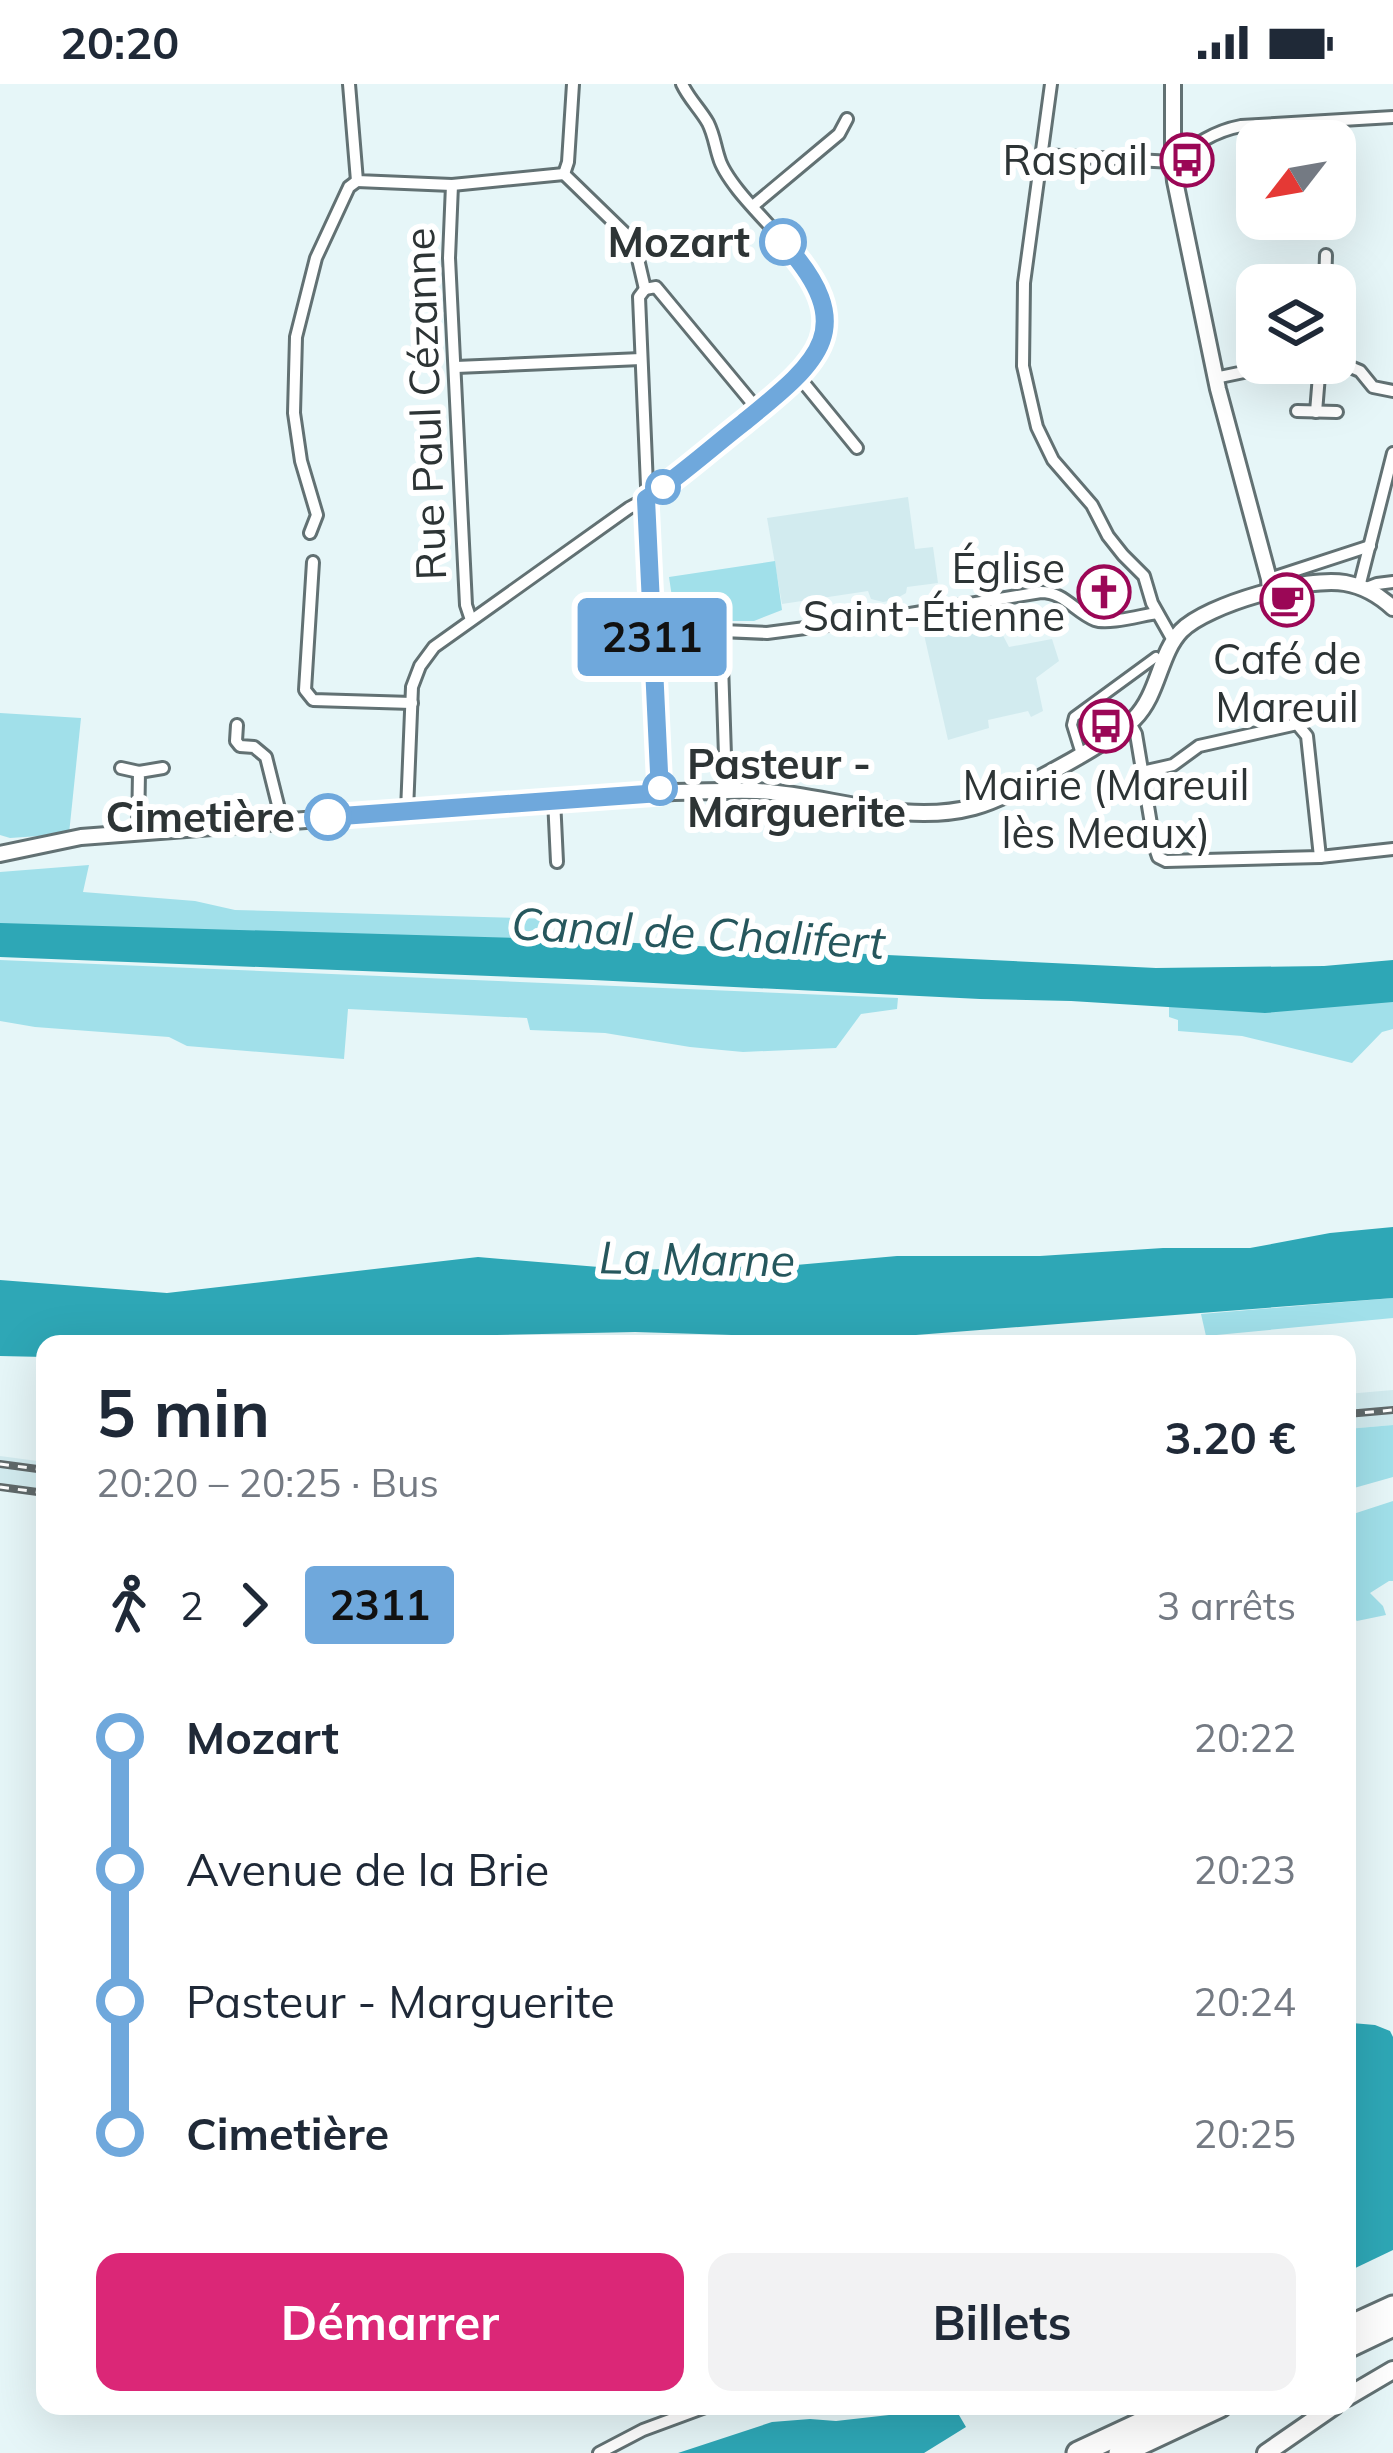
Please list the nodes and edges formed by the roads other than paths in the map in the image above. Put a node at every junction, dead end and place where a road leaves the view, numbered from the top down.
1 (350, 84) edge
2 (573, 84) edge
3 (682, 84) edge
4 (1051, 84) edge
5 (1173, 84) edge
6 (1393, 117) edge
7 (847, 119) dead end
8 (1042, 155) junction
9 (1173, 162) junction
10 (564, 174) junction
11 (357, 181) junction
12 (452, 185) junction
13 (754, 205) junction
14 (1326, 255) dead end
15 (1325, 264) edge
16 (645, 290) junction
17 (641, 359) junction
18 (456, 367) junction
19 (1356, 369) edge
20 (1236, 374) edge
21 (799, 377) junction
22 (1216, 378) junction
23 (1318, 384) edge
24 (1393, 392) edge
25 (758, 410) junction
26 (1297, 411) dead end
27 (1316, 412) junction
28 (1337, 412) dead end
29 (857, 448) dead end
30 (1393, 454) edge
31 (646, 499) junction
32 (310, 533) dead end
33 (1370, 546) junction
34 (313, 562) dead end
35 (1393, 582) edge
36 (1269, 585) junction
37 (1362, 588) junction
38 (1393, 608) edge
39 (1157, 613) junction
40 (471, 620) junction
41 (652, 628) junction
42 (722, 633) junction
43 (1174, 642) junction
44 (1156, 657) dead end
45 (412, 703) junction
46 (1130, 723) junction
47 (237, 725) dead end
48 (1081, 754) junction
49 (163, 768) dead end
50 (121, 769) dead end
51 (140, 772) junction
52 (1142, 772) junction
53 (722, 791) junction
54 (660, 793) junction
55 (554, 800) junction
56 (407, 811) junction
57 (282, 821) junction
58 (138, 833) junction
59 (1393, 850) edge
60 (0, 854) edge
61 (1320, 857) junction
62 (557, 862) dead end
63 (1393, 2307) edge
64 (1356, 2324) edge
65 (1393, 2325) edge
66 (1356, 2343) edge
67 (1393, 2370) edge
68 (1356, 2392) edge
69 (684, 2415) edge
70 (1160, 2415) edge
71 (1201, 2415) edge
72 (1321, 2415) edge
73 (599, 2453) edge
74 (1078, 2453) edge
75 (1120, 2453) edge
76 (1266, 2453) edge

1 - 11 street
2 - 10 street
3 - 13 street
4 - 8 street
5 - 9 street
6 - 9 street
7 - 13 street
8 - 9 street
8 - 39 street
9 - 22 street
10 - 12 street
10 - 16 street
11 - 12 street
11 - 32 street
12 - 18 street, Rue Paul Cézanne
13 - 21 street
14 - 15 street
16 - 17 street
16 - 25 street
17 - 18 street
17 - 31 street
18 - 40 street, Rue Paul Cézanne
19 - 24 street
20 - 22 street
21 - 25 street
21 - 29 street
22 - 36 street
23 - 27 street
25 - 31 street
26 - 27 street
27 - 28 street
30 - 33 street
31 - 40 street
31 - 41 street
33 - 36 street
33 - 37 street
34 - 45 street
35 - 37 street
36 - 37 street
36 - 43 street
37 - 38 street
39 - 42 street
39 - 43 street
40 - 45 street
41 - 42 street
41 - 54 street
42 - 53 street
43 - 46 street
44 - 48 street
45 - 56 street
46 - 48 street
46 - 52 street
47 - 57 street
48 - 53 street
49 - 51 street
50 - 51 street
51 - 58 street
52 - 61 street
52 - 61 street
53 - 54 street
54 - 55 street
55 - 56 street
55 - 62 street
56 - 57 street
57 - 58 street
58 - 60 street
59 - 61 street
63 - 64 highway
65 - 66 highway
67 - 68 main road
69 - 73 street
70 - 74 highway
71 - 75 highway
72 - 76 main road

